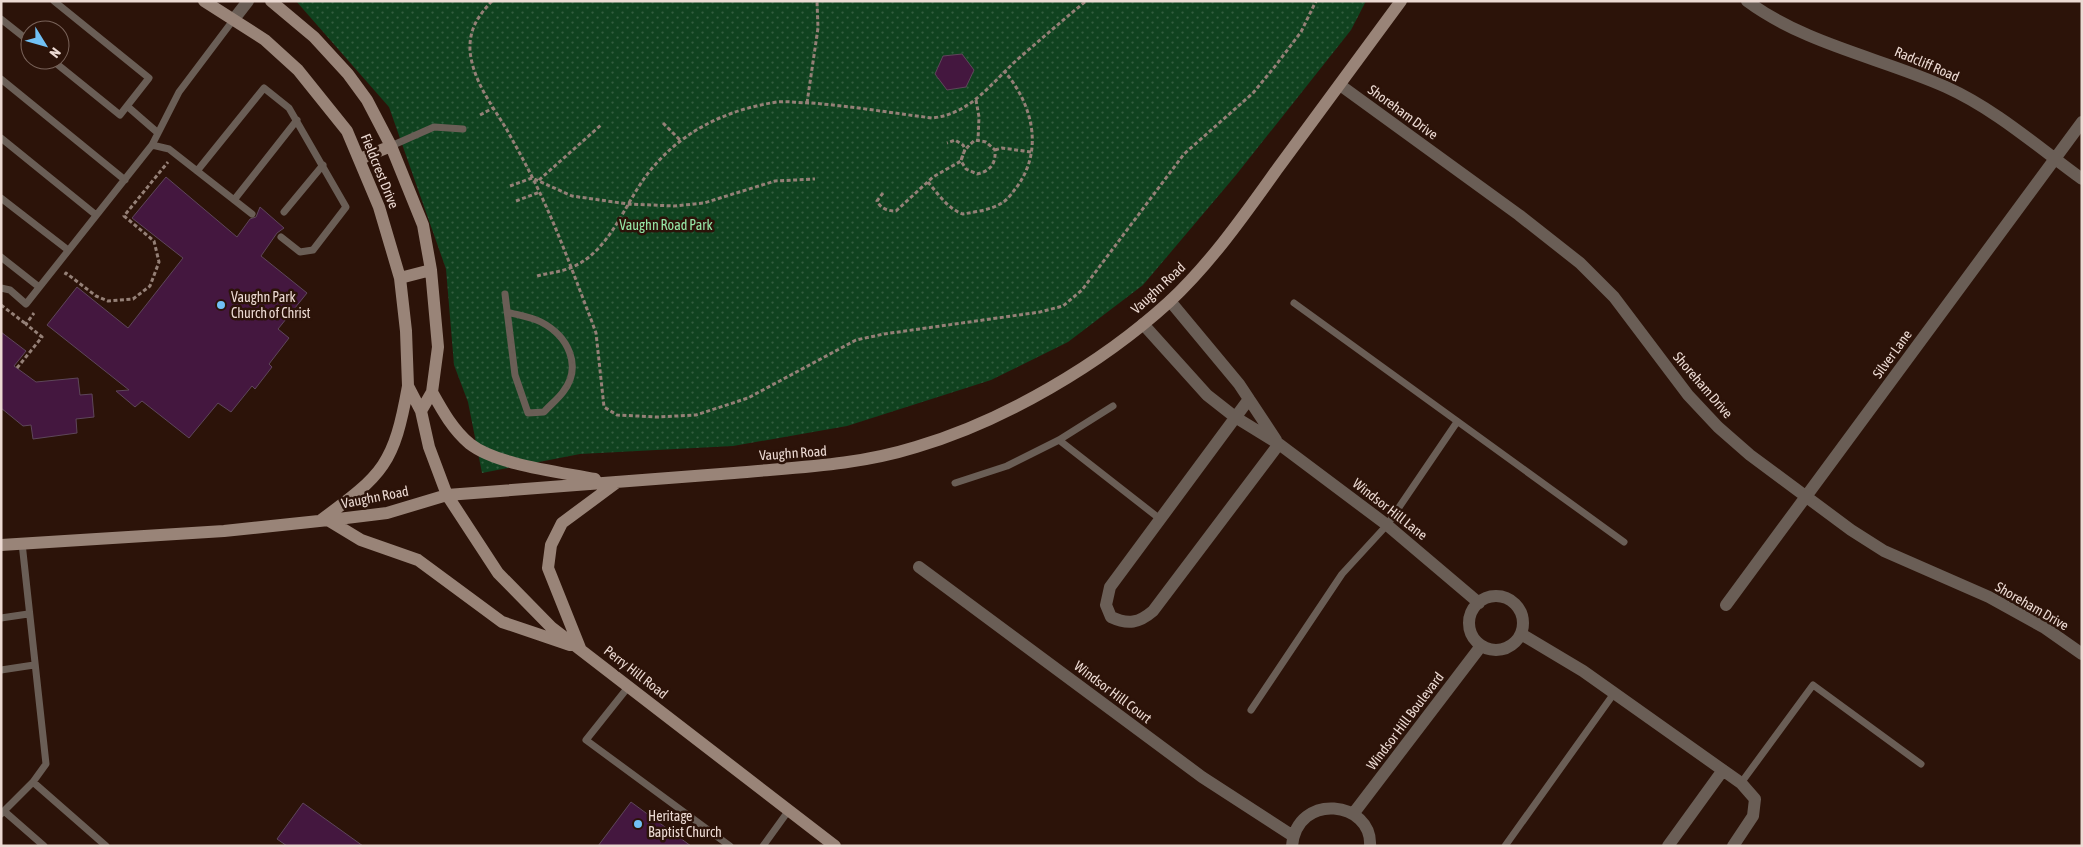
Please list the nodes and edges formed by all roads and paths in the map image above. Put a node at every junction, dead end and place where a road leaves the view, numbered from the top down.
1 (54, 1) edge
2 (204, 1) edge
3 (248, 1) edge
4 (271, 1) edge
5 (492, 1) edge
6 (817, 1) edge
7 (1086, 1) edge
8 (1316, 1) edge
9 (1401, 1) edge
10 (1746, 1) edge
11 (1, 19) edge
12 (234, 19) junction
13 (20, 34) edge
14 (64, 70) edge
15 (1005, 72) junction
16 (1, 79) edge
17 (1340, 85) junction
18 (976, 100) junction
19 (807, 103) junction
20 (127, 106) junction
21 (493, 108) junction
22 (480, 116) dead end
23 (297, 120) junction
24 (2082, 122) edge
25 (663, 123) dead end
26 (601, 126) dead end
27 (463, 129) dead end
28 (158, 133) junction
29 (1, 138) edge
30 (680, 140) junction
31 (978, 140) junction
32 (947, 142) dead end
33 (152, 145) junction
34 (391, 146) junction
35 (965, 149) junction
36 (995, 150) junction
37 (1031, 152) junction
38 (174, 154) junction
39 (360, 159) junction
40 (2054, 159) junction
41 (961, 161) junction
42 (323, 165) junction
43 (197, 171) junction
44 (532, 178) junction
45 (815, 179) dead end
46 (2082, 179) edge
47 (125, 180) junction
48 (539, 180) junction
49 (928, 182) junction
50 (510, 186) dead end
51 (540, 192) junction
52 (883, 193) dead end
53 (1, 198) edge
54 (234, 200) junction
55 (516, 201) dead end
56 (628, 204) junction
57 (284, 212) dead end
58 (252, 214) dead end
59 (96, 215) junction
60 (281, 237) dead end
61 (68, 250) junction
62 (1, 257) edge
63 (570, 268) junction
64 (431, 270) junction
65 (537, 276) dead end
66 (400, 278) junction
67 (60, 280) dead end
68 (39, 287) junction
69 (1, 288) edge
70 (505, 294) dead end
71 (1170, 301) junction
72 (1294, 303) dead end
73 (1, 305) edge
74 (38, 309) dead end
75 (507, 312) junction
76 (26, 324) junction
77 (1143, 324) junction
78 (17, 368) dead end
79 (408, 386) junction
80 (432, 392) junction
81 (1249, 399) junction
82 (1113, 406) dead end
83 (421, 411) junction
84 (1235, 417) junction
85 (1457, 422) junction
86 (1059, 440) junction
87 (1279, 444) junction
88 (614, 483) junction
89 (955, 483) dead end
90 (447, 495) junction
91 (1806, 496) junction
92 (1160, 519) junction
93 (324, 521) junction
94 (1388, 525) junction
95 (1624, 542) dead end
96 (22, 543) junction
97 (1, 545) edge
98 (919, 567) dead end
99 (1478, 603) junction
100 (1726, 605) dead end
101 (28, 614) junction
102 (1, 618) edge
103 (1521, 634) junction
104 (1481, 646) junction
105 (580, 648) junction
106 (2082, 654) edge
107 (34, 665) junction
108 (1, 670) edge
109 (629, 686) junction
110 (1615, 692) junction
111 (1251, 710) dead end
112 (1920, 764) dead end
113 (1723, 770) junction
114 (33, 782) junction
115 (1741, 783) junction
116 (789, 810) junction
117 (3, 813) edge
118 (1353, 814) junction
119 (1293, 841) edge
120 (1735, 845) edge
121 (44, 846) edge
122 (106, 846) edge
123 (730, 846) edge
124 (762, 846) edge
125 (835, 846) edge
126 (1370, 846) edge
127 (1505, 846) edge
128 (1668, 846) edge

1 - 20 lane
2 - 12 main road, Fieldcrest Drive
3 - 12 street
4 - 34 main road, Fieldcrest Drive
5 - 21 path
6 - 19 path
7 - 15 path
8 - 63 path
9 - 17 main road, Vaughn Road
10 - 40 street, Radcliff Road
11 - 13 lane
12 - 28 lane
12 - 39 main road, Fieldcrest Drive
14 - 20 lane
15 - 18 path
15 - 37 path
16 - 47 lane
17 - 71 main road, Vaughn Road
17 - 91 street, Shoreham Drive
18 - 19 path
18 - 31 path
19 - 30 path
20 - 28 lane
21 - 22 path
21 - 44 path
23 - 42 lane
23 - 43 lane
23 - 54 lane
24 - 40 street, Silver Lane
25 - 30 path
26 - 48 path
27 - 34 lane
28 - 33 lane
29 - 59 lane
30 - 56 path
31 - 35 path
31 - 36 path
32 - 35 path
33 - 38 lane
33 - 47 lane
34 - 39 main road
34 - 64 main road, Fieldcrest Drive
35 - 41 path
36 - 37 path
36 - 41 path
37 - 49 path
38 - 43 lane
38 - 67 path
39 - 66 main road, Fieldcrest Drive
40 - 46 street, Radcliff Road
40 - 91 street, Silver Lane
41 - 49 path
42 - 57 lane
42 - 60 lane
43 - 54 lane
44 - 48 path
44 - 50 path
44 - 51 path
45 - 56 path
47 - 59 lane
48 - 56 path
49 - 52 path
51 - 55 path
51 - 63 path
53 - 61 lane
54 - 58 lane
56 - 63 path
59 - 61 lane
61 - 68 lane
62 - 68 lane
63 - 65 path
64 - 66 main road
64 - 80 main road, Fieldcrest Drive
66 - 79 main road, Fieldcrest Drive
68 - 69 lane
70 - 75 lane
71 - 77 main road, Vaughn Road
71 - 81 street, Windsor Hill Lane
72 - 85 lane
73 - 76 path
74 - 76 path
75 - 75 lane
76 - 78 path
77 - 84 street, Windsor Hill Lane
77 - 88 main road, Vaughn Road
79 - 83 main road, Fieldcrest Drive
79 - 93 main road
80 - 83 main road, Fieldcrest Drive
80 - 88 main road
81 - 84 street
81 - 87 street, Windsor Hill Lane
82 - 86 lane
83 - 90 main road, Fieldcrest Drive
84 - 87 street, Windsor Hill Lane
84 - 92 street
85 - 94 lane
85 - 95 lane
86 - 89 lane
86 - 92 lane
87 - 92 street
87 - 94 street, Windsor Hill Lane
88 - 90 main road, Vaughn Road
88 - 105 main road
90 - 93 main road, Vaughn Road
90 - 105 main road, Perry Hill Road
91 - 100 street, Silver Lane
91 - 106 street, Shoreham Drive
93 - 96 main road, Vaughn Road
93 - 105 main road
94 - 99 street, Windsor Hill Lane
94 - 111 lane
96 - 97 main road, Vaughn Road
96 - 101 lane
98 - 119 street, Windsor Hill Court
99 - 103 street
99 - 104 street
101 - 102 lane
101 - 107 lane
103 - 104 street
103 - 110 street
104 - 118 street, Windsor Hill Boulevard
105 - 109 main road, Perry Hill Road
107 - 108 lane
107 - 114 lane
109 - 116 main road, Perry Hill Road
109 - 123 lane
110 - 113 street
110 - 127 lane
112 - 115 lane
113 - 115 street
113 - 128 street
114 - 117 lane
114 - 122 lane
115 - 120 street
116 - 124 lane
116 - 125 main road, Perry Hill Road
117 - 121 lane
118 - 119 street
118 - 126 street

